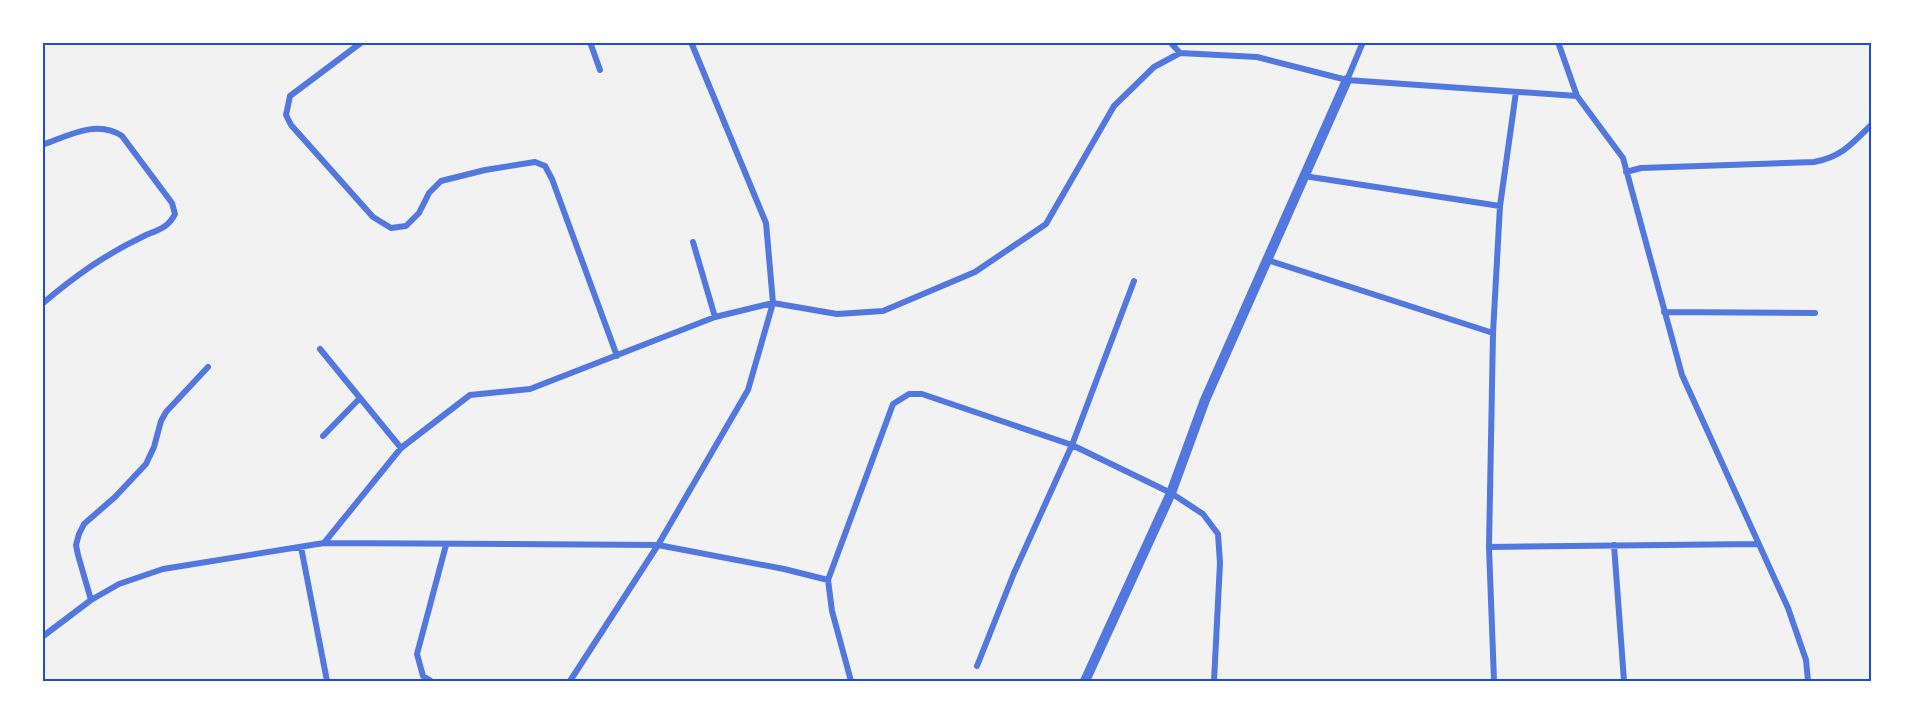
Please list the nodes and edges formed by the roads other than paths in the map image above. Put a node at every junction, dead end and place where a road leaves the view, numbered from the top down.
1 (362, 42) edge
2 (590, 42) edge
3 (691, 42) edge
4 (1170, 42) edge
5 (1179, 42) edge
6 (1364, 42) edge
7 (1558, 42) edge
8 (1180, 53) junction
9 (600, 69) dead end
10 (1347, 80) junction
11 (1516, 92) junction
12 (1577, 96) junction
13 (1871, 125) edge
14 (42, 145) edge
15 (1626, 172) junction
16 (1304, 176) junction
17 (1500, 206) junction
18 (693, 242) dead end
19 (1267, 260) junction
20 (1134, 281) dead end
21 (42, 303) edge
22 (773, 303) junction
23 (1664, 312) junction
24 (1815, 313) dead end
25 (715, 318) junction
26 (1492, 333) junction
27 (320, 349) dead end
28 (617, 356) junction
29 (208, 367) dead end
30 (360, 398) junction
31 (323, 436) dead end
32 (1072, 446) junction
33 (401, 448) junction
34 (1171, 493) junction
35 (324, 543) junction
36 (1757, 544) junction
37 (446, 545) junction
38 (658, 545) junction
39 (1614, 546) junction
40 (301, 547) junction
41 (1489, 547) junction
42 (828, 580) junction
43 (91, 600) junction
44 (42, 637) edge
45 (977, 666) dead end
46 (327, 681) edge
47 (431, 681) edge
48 (570, 681) edge
49 (851, 681) edge
50 (1085, 681) edge
51 (1214, 681) edge
52 (1494, 681) edge
53 (1624, 681) edge
54 (1808, 681) edge

1 - 28 street
2 - 9 street
3 - 22 street
4 - 8 street
5 - 8 street
6 - 10 street
7 - 12 street
8 - 10 street
8 - 22 street
10 - 11 street
10 - 16 street
11 - 12 street
11 - 17 street
12 - 15 street
13 - 15 street
14 - 21 street
15 - 23 street
16 - 17 street
16 - 19 street
17 - 26 street
18 - 25 street
19 - 26 street
19 - 34 street
20 - 32 street
22 - 25 street
22 - 38 street
23 - 24 street
23 - 36 street
25 - 28 street
26 - 41 street
27 - 30 street
28 - 33 street
29 - 43 street
30 - 31 street
30 - 33 street
32 - 34 street
32 - 42 street
32 - 45 street
33 - 35 street
34 - 50 street
34 - 51 street
35 - 37 street
35 - 40 street
36 - 39 street
36 - 54 street
37 - 38 street
37 - 47 street
38 - 42 street
38 - 48 street
39 - 41 street
39 - 53 street
40 - 43 street
40 - 46 street
41 - 52 street
42 - 49 street
43 - 44 street

